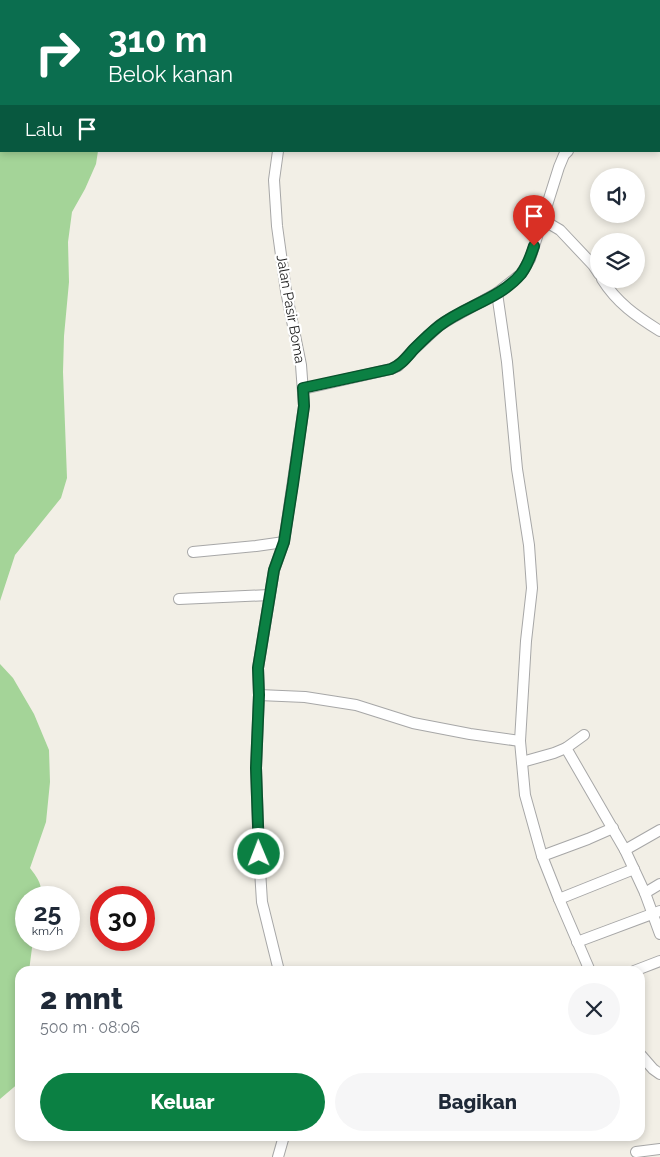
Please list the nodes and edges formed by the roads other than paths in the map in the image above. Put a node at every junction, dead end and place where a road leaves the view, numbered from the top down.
1 (278, 152) edge
2 (567, 152) edge
3 (543, 220) junction
4 (590, 262) edge
5 (608, 288) edge
6 (497, 293) junction
7 (660, 332) edge
8 (303, 388) junction
9 (284, 542) junction
10 (193, 552) dead end
11 (270, 595) junction
12 (179, 599) dead end
13 (259, 695) junction
14 (584, 735) dead end
15 (520, 741) junction
16 (566, 748) junction
17 (522, 762) junction
18 (613, 828) junction
19 (660, 830) edge
20 (625, 850) junction
21 (542, 856) junction
22 (634, 869) junction
23 (660, 884) edge
24 (644, 893) junction
25 (559, 899) junction
26 (656, 912) edge
27 (660, 934) edge
28 (577, 942) junction
29 (660, 961) edge
30 (278, 966) edge
31 (588, 966) edge
32 (645, 967) edge
33 (645, 1060) edge
34 (660, 1074) edge
35 (283, 1141) edge
36 (660, 1149) edge
37 (636, 1152) dead end
38 (278, 1157) edge

1 - 8 street, Jalan Pasir Boma
2 - 3 street
3 - 4 street
3 - 6 street
5 - 7 street
6 - 8 street
6 - 15 street
8 - 9 street, Jalan Pasir Boma
9 - 10 street
9 - 11 street, Jalan Pasir Boma
11 - 12 street
11 - 13 street, Jalan Pasir Boma
13 - 15 street
13 - 30 street, Jalan Pasir Boma
14 - 16 street
15 - 17 street
16 - 17 street
16 - 18 street
17 - 21 street
18 - 20 street
18 - 21 street
19 - 20 street
20 - 22 street
21 - 25 street
22 - 24 street
22 - 25 street
23 - 24 street
24 - 26 street
25 - 28 street
26 - 27 street
26 - 28 street
28 - 31 street
29 - 32 street
33 - 34 street
35 - 38 street
36 - 37 street

